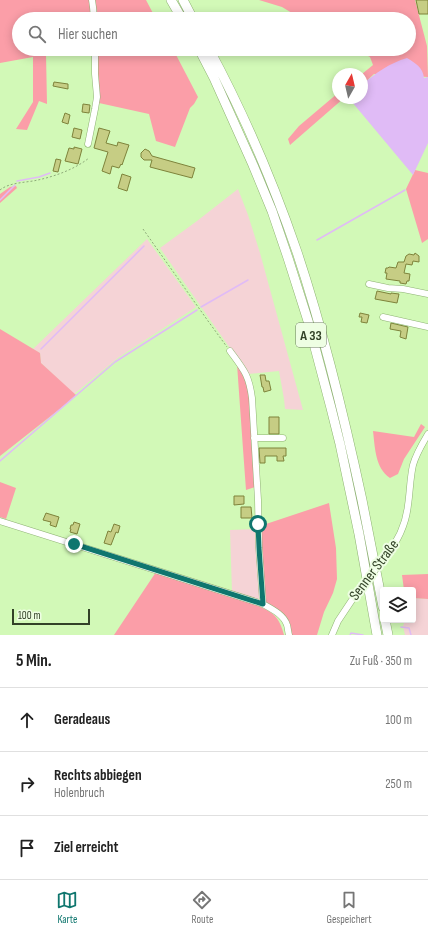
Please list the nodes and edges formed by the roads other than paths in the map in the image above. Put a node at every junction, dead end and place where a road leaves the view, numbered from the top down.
1 (92, 0) edge
2 (171, 0) edge
3 (183, 0) edge
4 (93, 12) edge
5 (178, 12) edge
6 (189, 12) edge
7 (95, 56) edge
8 (203, 56) edge
9 (213, 56) edge
10 (88, 144) dead end
11 (369, 284) dead end
12 (428, 294) edge
13 (383, 317) dead end
14 (428, 327) edge
15 (230, 352) road end
16 (428, 434) edge
17 (254, 438) junction
18 (283, 438) dead end
19 (0, 521) edge
20 (380, 592) edge
21 (263, 604) junction
22 (386, 623) edge
23 (289, 635) edge
24 (332, 635) edge
25 (377, 635) edge
26 (388, 635) edge

1 - 4 street
2 - 5 highway
3 - 6 highway
7 - 10 street
8 - 25 highway, A 33
9 - 20 highway, A 33
11 - 12 street
13 - 14 street
15 - 17 street
16 - 24 street, Senner Straße, bridge
17 - 18 street
17 - 21 street
19 - 21 street
21 - 23 street
22 - 26 highway

